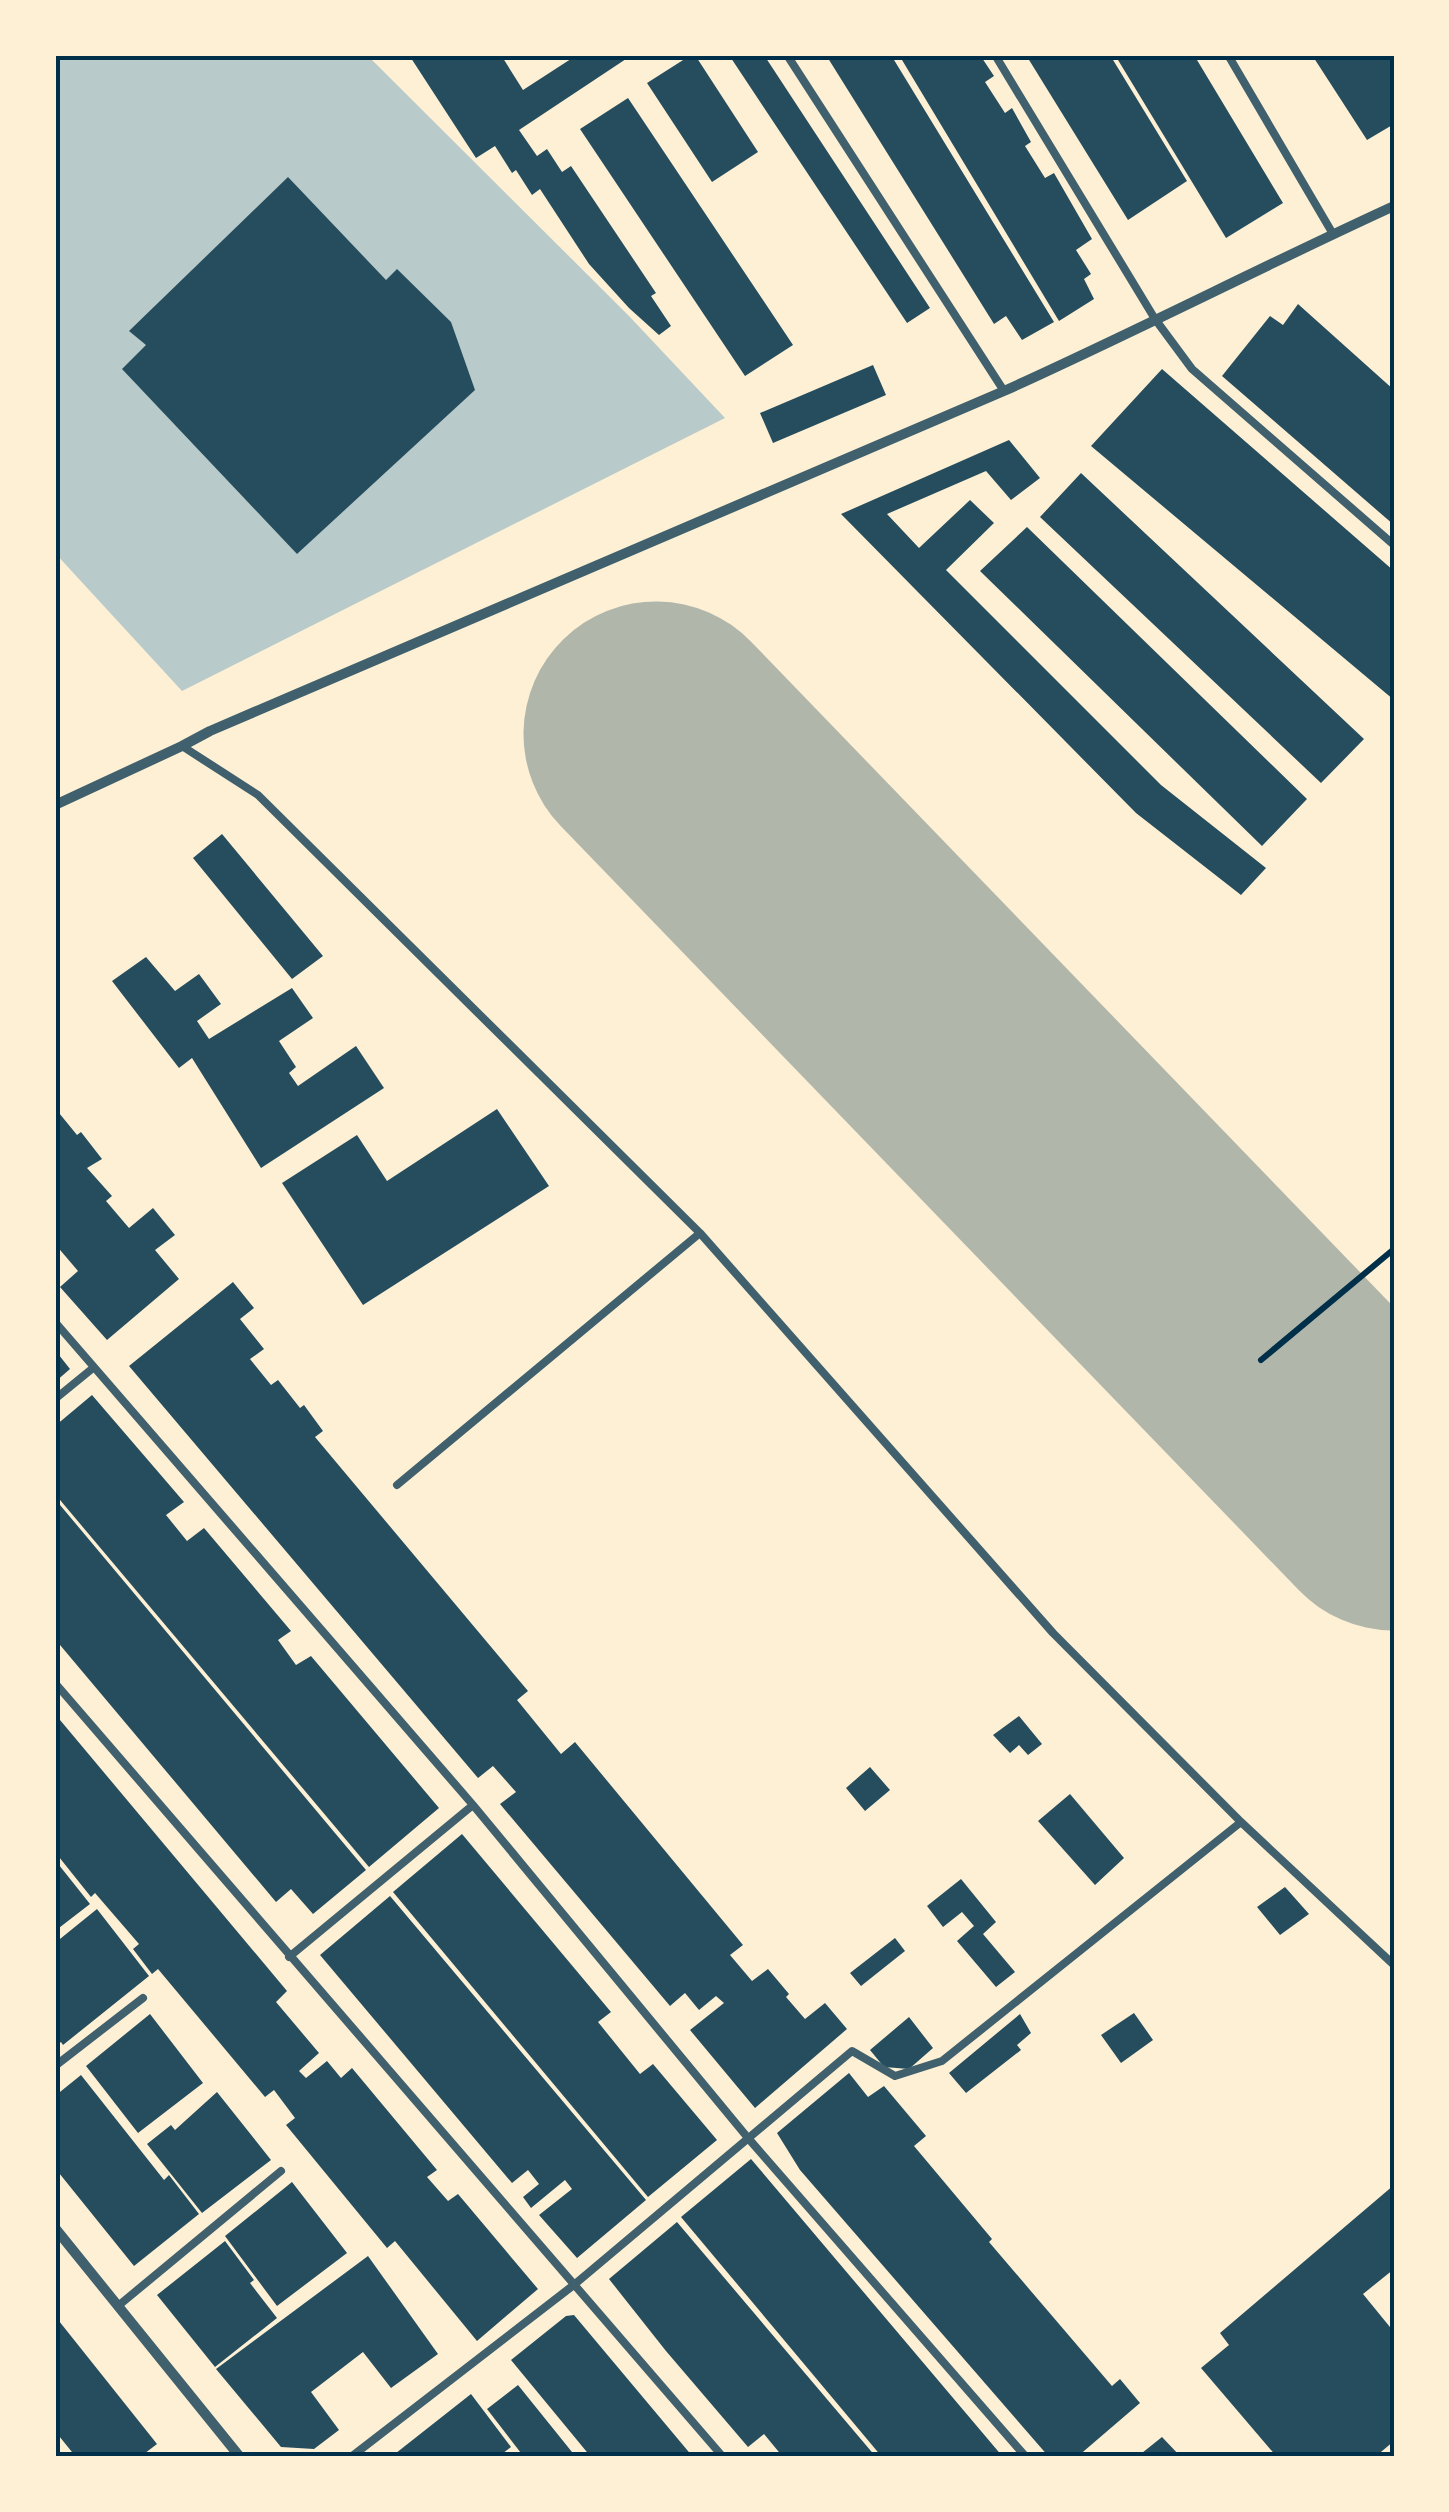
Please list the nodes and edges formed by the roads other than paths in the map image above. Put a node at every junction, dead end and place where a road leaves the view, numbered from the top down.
1 (787, 55) edge
2 (996, 55) edge
3 (1228, 55) edge
4 (1394, 206) edge
5 (1334, 234) junction
6 (1155, 319) junction
7 (1004, 391) junction
8 (1394, 545) edge
9 (182, 746) junction
10 (55, 805) edge
11 (700, 1233) junction
12 (55, 1322) edge
13 (93, 1368) junction
14 (55, 1398) edge
15 (397, 1485) dead end
16 (55, 1683) edge
17 (473, 1805) junction
18 (1241, 1822) junction
19 (289, 1957) junction
20 (1394, 1965) edge
21 (143, 1998) dead end
22 (55, 2066) edge
23 (748, 2138) junction
24 (282, 2171) dead end
25 (55, 2228) edge
26 (575, 2284) junction
27 (118, 2306) junction
28 (240, 2457) edge
29 (351, 2457) edge
30 (722, 2457) edge
31 (1026, 2457) edge

1 - 7 lane
2 - 6 lane
3 - 5 lane
4 - 5 street
5 - 6 street
6 - 7 street
6 - 8 lane
7 - 9 street
9 - 10 street
9 - 11 lane
11 - 15 lane
11 - 18 lane
12 - 13 lane
13 - 14 lane
13 - 17 lane
16 - 19 lane
17 - 19 lane
17 - 23 lane
18 - 20 lane
18 - 23 lane
19 - 26 lane
21 - 22 lane
23 - 26 lane
23 - 31 lane
24 - 27 lane
25 - 27 street
26 - 29 lane
26 - 30 lane
27 - 28 street

